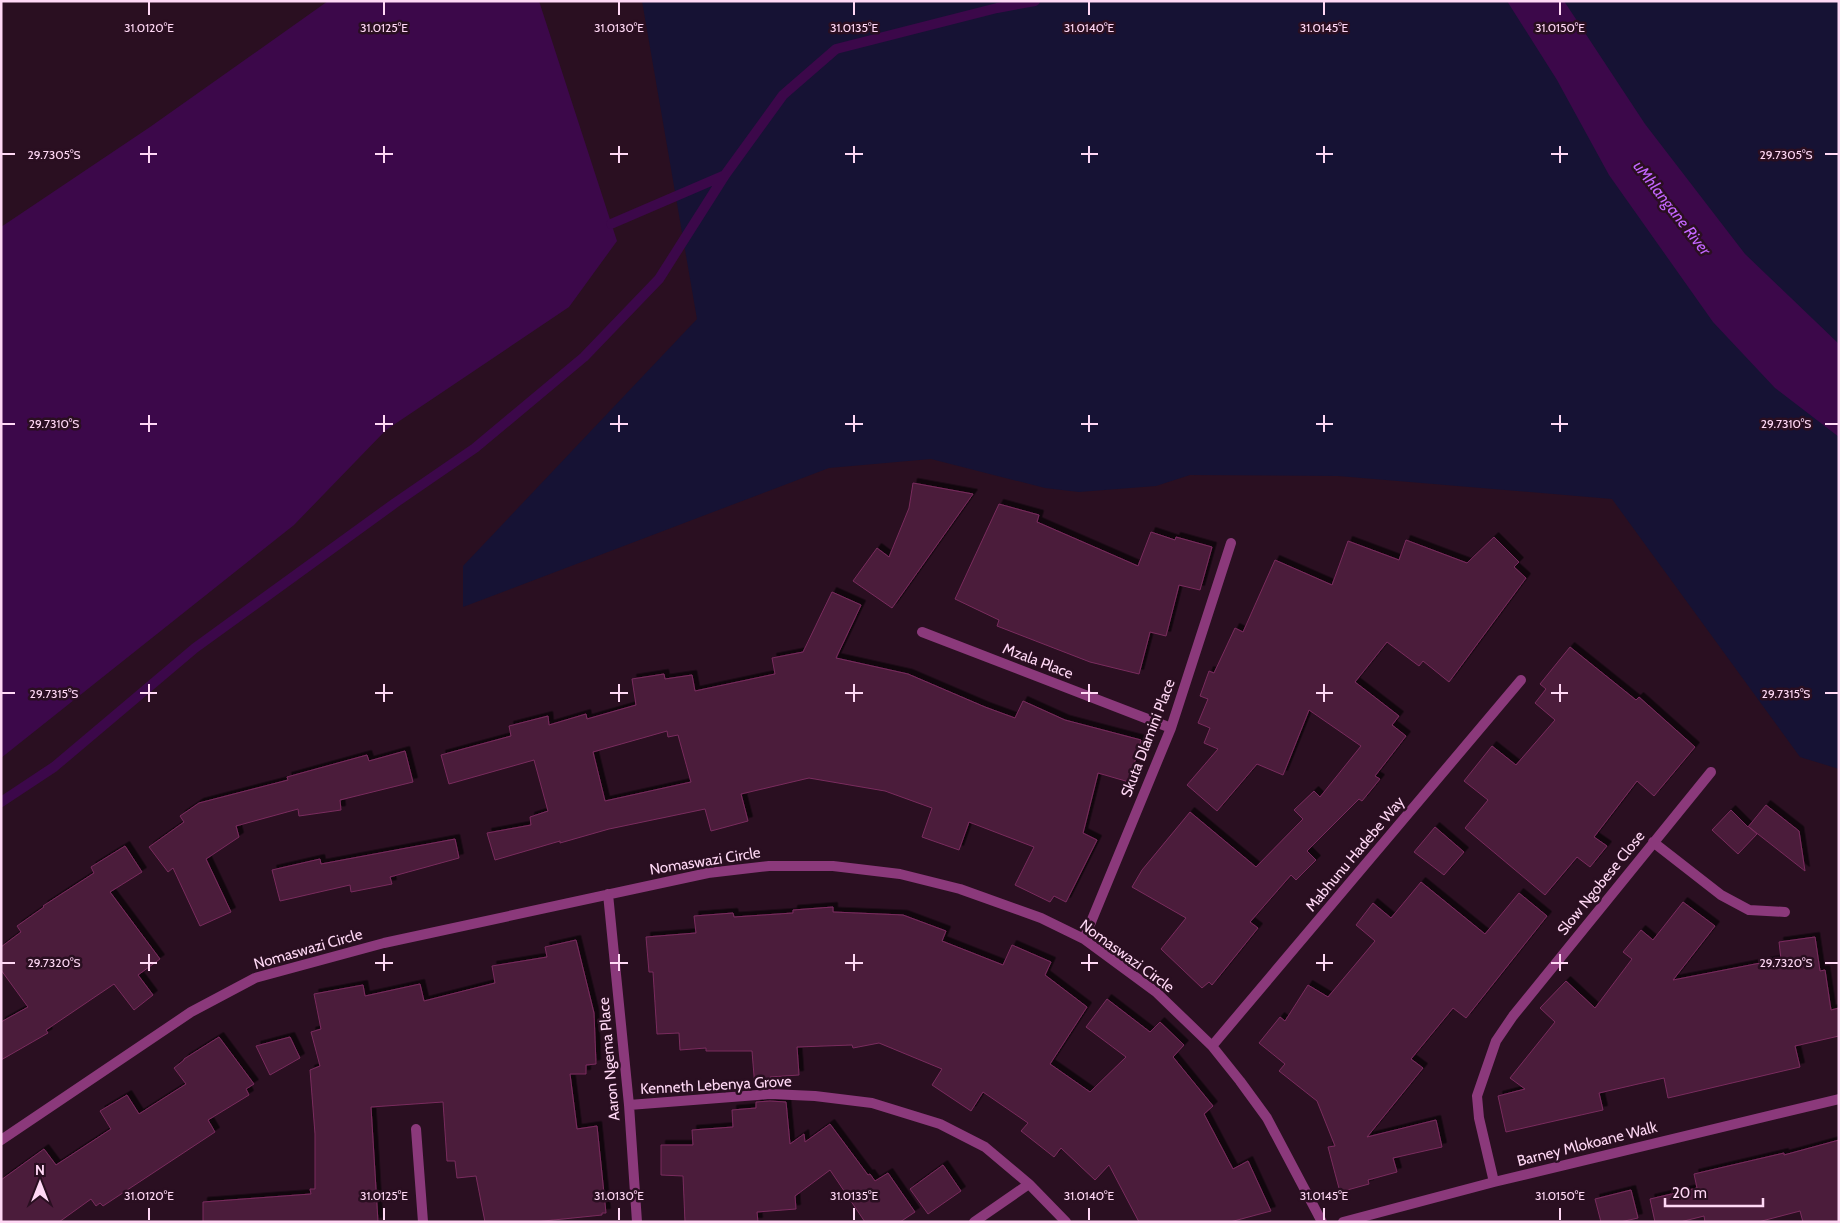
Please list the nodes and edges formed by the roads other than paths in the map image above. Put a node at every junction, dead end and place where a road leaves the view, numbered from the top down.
1 (1231, 543) dead end
2 (922, 632) dead end
3 (1521, 680) dead end
4 (1171, 728) junction
5 (1711, 772) dead end
6 (1653, 842) junction
7 (608, 894) junction
8 (1785, 912) dead end
9 (1084, 939) junction
10 (1212, 1046) junction
11 (1839, 1099) edge
12 (629, 1105) junction
13 (416, 1129) dead end
14 (1, 1140) edge
15 (1494, 1182) junction
16 (1029, 1184) junction
17 (423, 1222) edge
18 (637, 1222) edge
19 (974, 1222) edge
20 (1066, 1222) edge
21 (1322, 1222) edge
22 (1343, 1222) edge

1 - 4 street, Skuta Dlamini Place
2 - 4 street, Mzala Place
3 - 10 street, Mabhunu Hadebe Way
4 - 9 street, Skuta Dlamini Place
5 - 6 street, Slow Ngobese Close
6 - 8 street
6 - 15 street, Slow Ngobese Close
7 - 9 street, Nomaswazi Circle
7 - 12 street, Aaron Ngema Place
7 - 14 street, Nomaswazi Circle
9 - 10 street, Nomaswazi Circle
10 - 21 street, Nomaswazi Circle
11 - 15 street, Barney Mlokoane Walk
12 - 16 street, Kenneth Lebenya Grove
12 - 18 street, Aaron Ngema Place
13 - 17 street
15 - 22 street, Barney Mlokoane Walk
16 - 19 street
16 - 20 street, Kenneth Lebenya Grove

